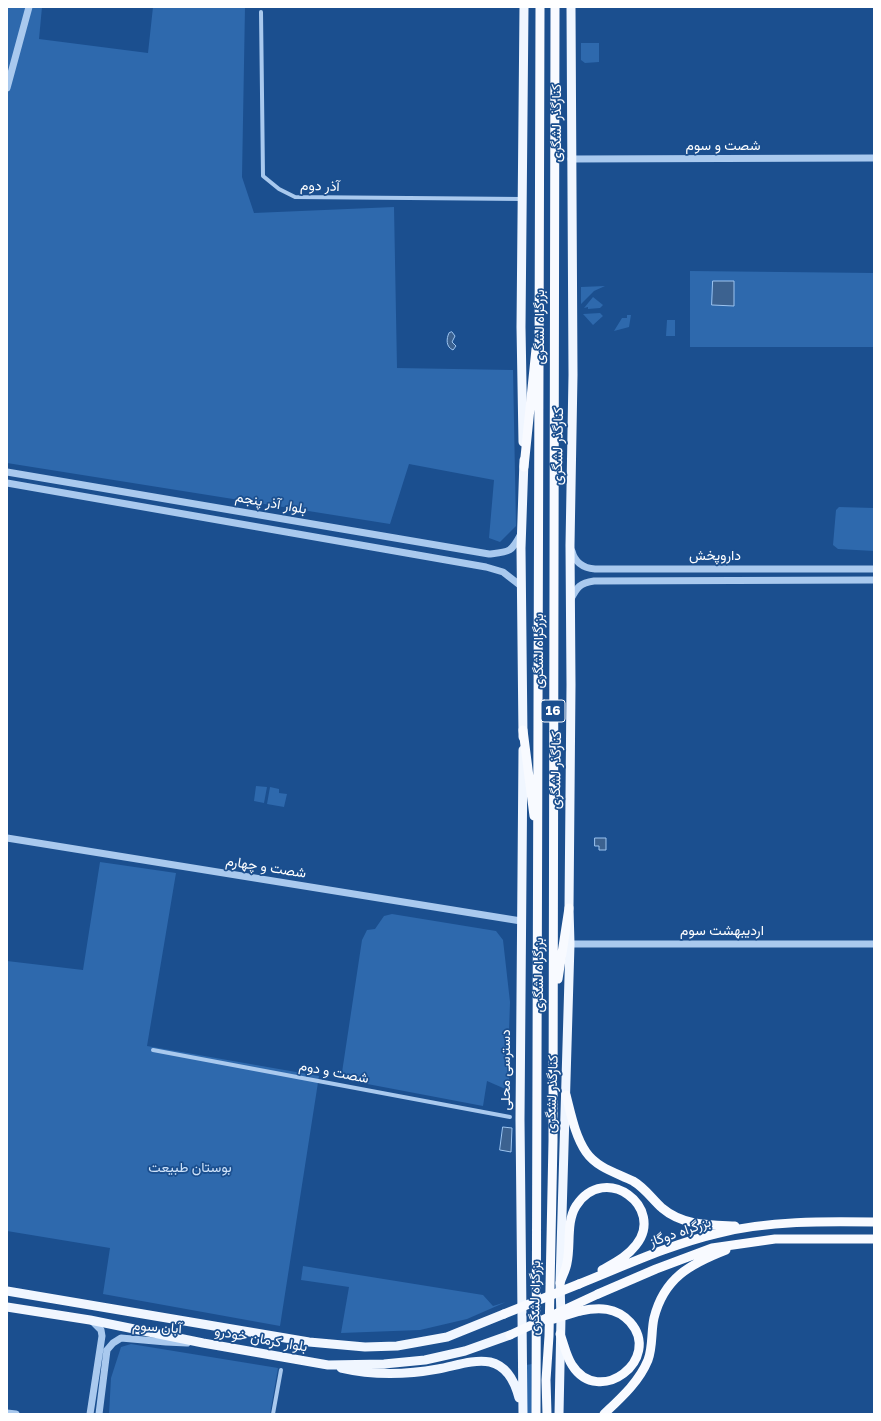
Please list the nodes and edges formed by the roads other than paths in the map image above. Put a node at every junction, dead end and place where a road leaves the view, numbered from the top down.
1 (29, 7) edge
2 (524, 7) edge
3 (540, 7) edge
4 (556, 7) edge
5 (571, 7) edge
6 (261, 12) dead end
7 (7, 88) edge
8 (874, 153) edge
9 (871, 158) edge
10 (571, 159) junction
11 (874, 164) edge
12 (523, 199) junction
13 (540, 314) junction
14 (524, 467) junction
15 (7, 472) edge
16 (7, 483) edge
17 (521, 534) junction
18 (570, 545) junction
19 (596, 569) junction
20 (874, 569) edge
21 (874, 580) edge
22 (594, 581) junction
23 (521, 586) junction
24 (570, 601) junction
25 (523, 730) junction
26 (7, 838) edge
27 (538, 861) junction
28 (569, 908) junction
29 (521, 921) junction
30 (570, 944) junction
31 (874, 944) edge
32 (553, 1019) junction
33 (153, 1050) dead end
34 (566, 1095) junction
35 (510, 1117) dead end
36 (874, 1222) edge
37 (755, 1226) junction
38 (874, 1239) edge
39 (742, 1243) junction
40 (560, 1283) junction
41 (578, 1284) junction
42 (7, 1291) edge
43 (7, 1307) edge
44 (504, 1314) joint
45 (90, 1320) junction
46 (531, 1325) junction
47 (560, 1334) junction
48 (510, 1335) joint
49 (203, 1343) junction
50 (328, 1365) junction
51 (281, 1370) dead end
52 (7, 1413) edge
53 (523, 1413) edge
54 (16, 1414) edge
55 (90, 1414) edge
56 (99, 1414) edge
57 (274, 1414) edge
58 (536, 1414) edge
59 (547, 1414) edge
60 (559, 1414) edge
61 (604, 1414) edge

1 - 7 street
2 - 12 main road
3 - 13 highway, بزرگراه لشگری / 16
4 - 32 highway, بزرگراه لشگری / 16
5 - 10 main road, کنارگذر لشگری
6 - 12 street, آذر دوم
8 - 9 street
9 - 10 street, شصت و سوم
9 - 11 street
10 - 18 main road, کنارگذر لشگری
12 - 14 main road
13 - 14 highway
13 - 27 highway, بزرگراه لشگری / 16
14 - 17 main road
15 - 17 street, بلوار آذر پنجم
16 - 23 street, بلوار آذر پنجم
17 - 23 main road
18 - 19 street, داروپخش
18 - 24 main road, کنارگذر لشگری
19 - 20 street, داروپخش
19 - 22 street
21 - 22 street, داروپخش
22 - 24 street, داروپخش
23 - 25 main road
24 - 28 main road, کنارگذر لشگری
25 - 27 highway
25 - 29 main road, دسترسی محلی
26 - 29 street, شصت و چهارم
27 - 58 highway, بزرگراه لشگری / 16
28 - 30 main road, کنارگذر لشگری
28 - 32 highway
29 - 53 main road, دسترسی محلی
30 - 31 street, اردیبهشت سوم
30 - 34 main road, کنارگذر لشگری
32 - 59 highway, بزرگراه لشگری / 16
33 - 35 street, شصت و دوم
34 - 37 highway
34 - 40 main road, کنارگذر لشگری
36 - 37 highway, بزرگراه دوگاز
37 - 41 highway, بزرگراه دوگاز
38 - 39 highway, بزرگراه دوگاز
39 - 46 highway, بزرگراه دوگاز, bridge
39 - 61 highway
40 - 41 highway
40 - 47 main road, کنارگذر لشگری
41 - 44 highway, بزرگراه دوگاز, bridge
42 - 44 main road, بلوار کرمان خودرو
43 - 45 main road, بلوار کرمان خودرو
45 - 49 main road, بلوار کرمان خودرو
45 - 55 street
46 - 47 highway, bridge
46 - 48 highway, بزرگراه دوگاز, bridge
47 - 60 main road, کنارگذر لشگری
48 - 50 main road, بلوار کرمان خودرو
49 - 50 main road, بلوار کرمان خودرو
49 - 56 street, آبان سوم
50 - 53 main road
51 - 57 street
52 - 54 street

